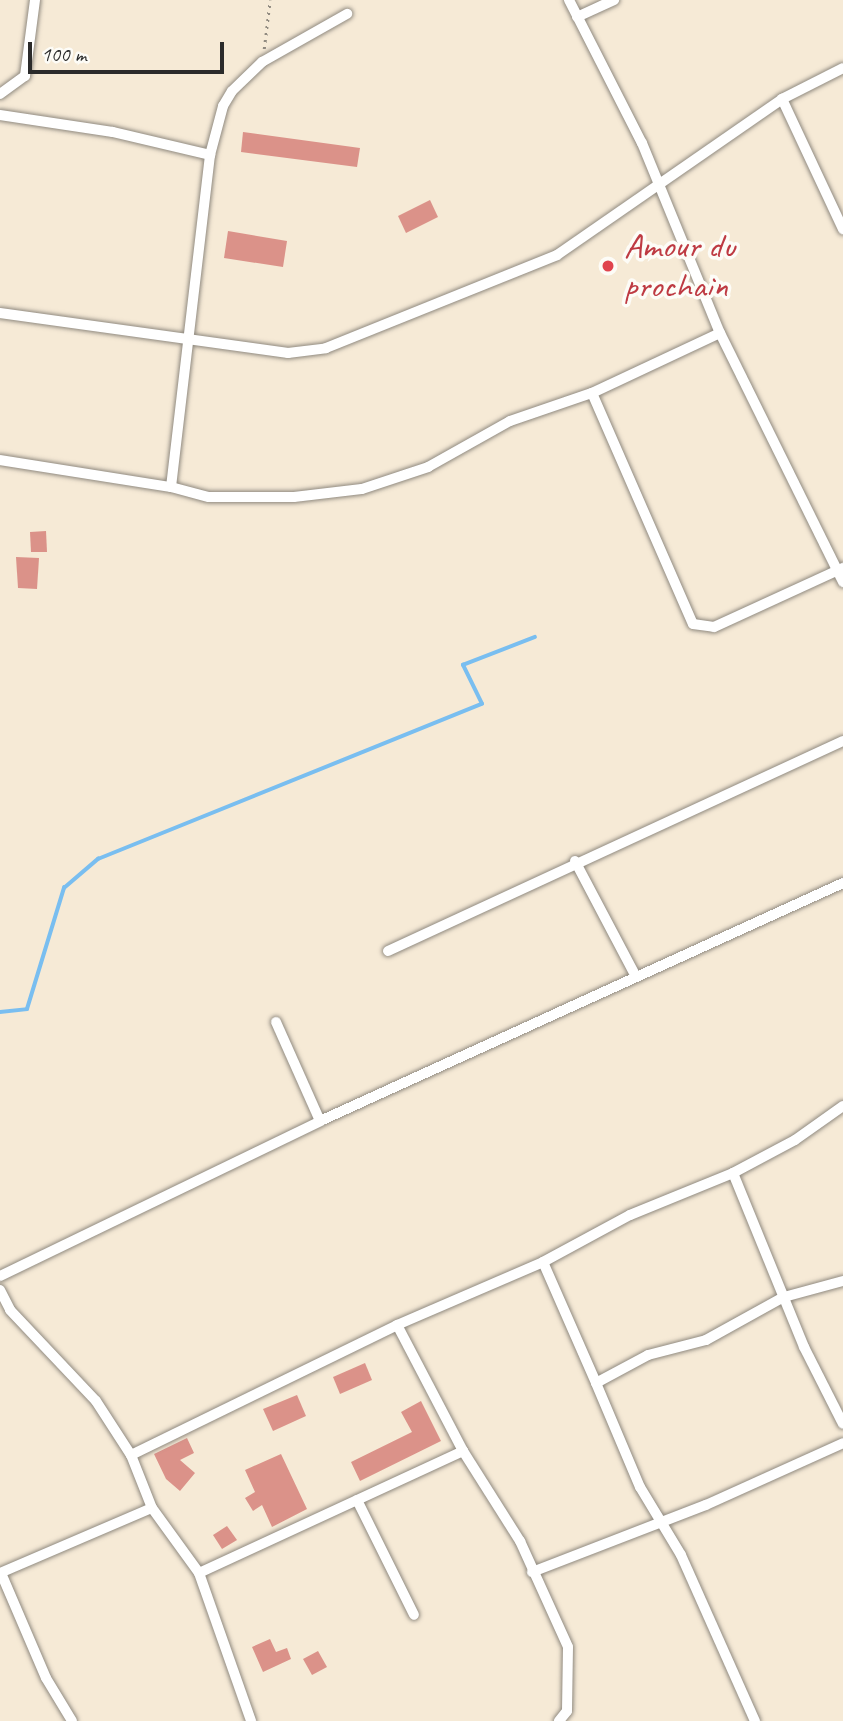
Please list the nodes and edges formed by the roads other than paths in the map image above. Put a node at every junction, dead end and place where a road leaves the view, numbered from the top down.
1 (35, 0) edge
2 (569, 0) edge
3 (614, 0) edge
4 (347, 14) dead end
5 (577, 17) junction
6 (843, 68) edge
7 (0, 94) edge
8 (782, 99) junction
9 (0, 115) edge
10 (210, 155) junction
11 (656, 188) junction
12 (843, 229) edge
13 (0, 313) edge
14 (720, 333) junction
15 (185, 340) junction
16 (592, 393) junction
17 (0, 460) edge
18 (171, 487) junction
19 (841, 569) edge
20 (843, 582) edge
21 (843, 741) edge
22 (575, 861) junction
23 (843, 883) edge
24 (388, 951) dead end
25 (635, 975) junction
26 (276, 1022) dead end
27 (843, 1107) edge
28 (320, 1121) junction
29 (733, 1173) junction
30 (543, 1262) junction
31 (0, 1276) edge
32 (843, 1281) edge
33 (0, 1290) edge
34 (784, 1297) junction
35 (397, 1325) junction
36 (596, 1383) junction
37 (843, 1424) edge
38 (843, 1443) edge
39 (463, 1451) junction
40 (131, 1455) junction
41 (356, 1500) junction
42 (152, 1508) junction
43 (662, 1520) junction
44 (533, 1572) junction
45 (1, 1573) edge
46 (199, 1573) junction
47 (414, 1615) dead end
48 (72, 1721) edge
49 (251, 1721) edge
50 (559, 1721) edge
51 (755, 1721) edge

1 - 7 street
2 - 5 street
3 - 5 street
4 - 10 street
5 - 11 street
6 - 8 street
8 - 11 street
8 - 12 street
9 - 10 street
10 - 15 street
11 - 14 street
11 - 15 street
13 - 15 street
14 - 16 street
14 - 19 street
15 - 18 street
16 - 18 street
16 - 19 street
17 - 18 street
19 - 20 street
21 - 22 street
22 - 24 street
22 - 25 street
23 - 25 street
25 - 28 street
26 - 28 street
27 - 29 street
28 - 31 street
29 - 30 street
29 - 34 street
30 - 35 street
30 - 36 street
32 - 34 street
33 - 40 street
34 - 36 street
34 - 37 street
35 - 39 street
35 - 40 street
36 - 43 street
38 - 43 street
39 - 41 street
39 - 44 street
40 - 42 street
41 - 46 street
41 - 47 street
42 - 45 street
42 - 46 street
43 - 44 street
43 - 51 street
44 - 50 street
45 - 48 street
46 - 49 street

